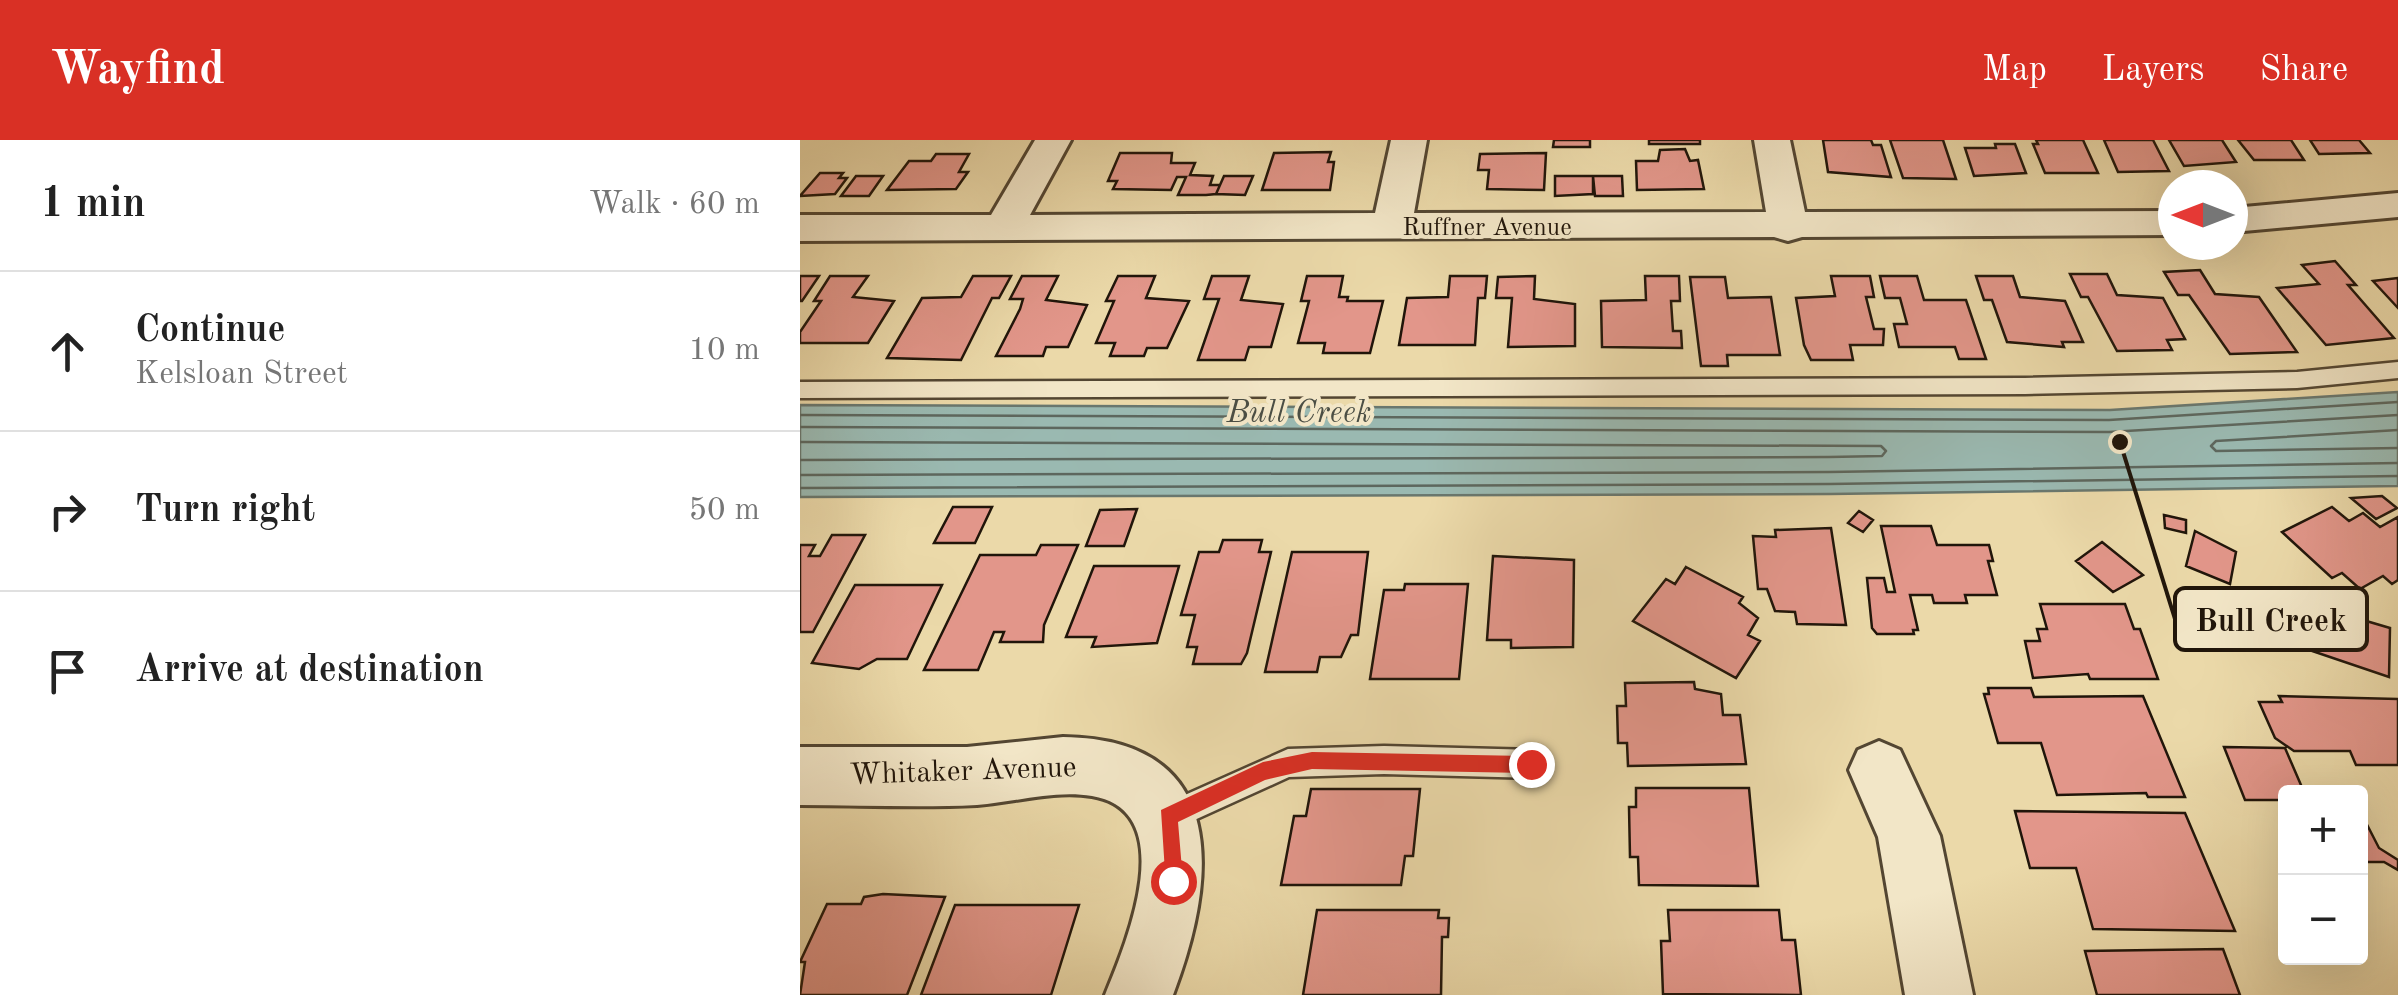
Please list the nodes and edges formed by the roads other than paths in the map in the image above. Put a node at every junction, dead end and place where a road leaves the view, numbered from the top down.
1 (1052, 140) edge
2 (1409, 140) edge
3 (1772, 140) edge
4 (2398, 205) edge
5 (2248, 219) edge
6 (2158, 223) edge
7 (800, 228) edge
8 (1003, 228) junction
9 (1392, 228) junction
10 (1788, 228) junction
11 (2398, 370) edge
12 (800, 390) edge
13 (1531, 764) dead end
14 (1879, 770) dead end
15 (800, 776) edge
16 (1168, 817) junction
17 (1139, 995) edge
18 (1939, 995) edge

1 - 8 street
2 - 9 street
3 - 10 street
4 - 5 street
6 - 10 street, Ruffner Avenue
7 - 8 street, Ruffner Avenue
8 - 9 street, Ruffner Avenue
9 - 10 street, Ruffner Avenue
11 - 12 lane
13 - 16 lane
14 - 18 street
15 - 16 street, Whitaker Avenue
16 - 17 street

